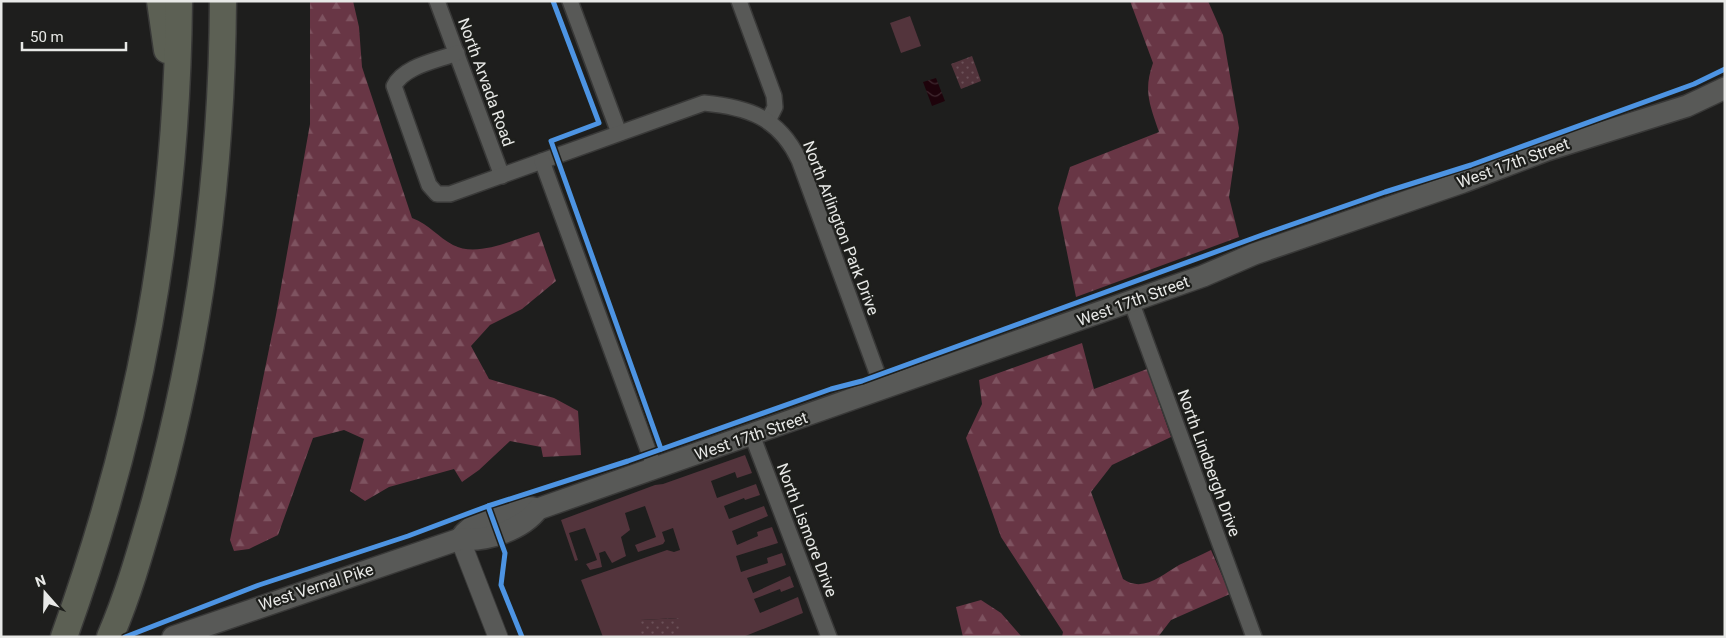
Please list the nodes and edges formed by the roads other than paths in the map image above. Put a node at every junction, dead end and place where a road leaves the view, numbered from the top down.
1 (160, 1) edge
2 (179, 1) edge
3 (223, 1) edge
4 (437, 1) edge
5 (570, 1) edge
6 (739, 1) edge
7 (456, 53) junction
8 (1725, 88) edge
9 (176, 100) junction
10 (768, 121) junction
11 (619, 133) junction
12 (542, 161) junction
13 (502, 176) junction
14 (1131, 301) junction
15 (883, 389) junction
16 (752, 435) junction
17 (655, 469) junction
18 (460, 539) junction
19 (64, 637) edge
20 (110, 637) edge
21 (173, 637) edge
22 (498, 637) edge
23 (830, 637) edge
24 (1254, 637) edge

1 - 9 highway
2 - 9 highway
3 - 20 highway
4 - 7 street, North Arvada Road
5 - 11 street
6 - 10 street
7 - 13 street, North Arvada Road
7 - 13 street, North Arlington Park Drive
8 - 14 main road, West 17th Street
9 - 19 highway
10 - 11 street, North Arlington Park Drive
10 - 15 street, North Arlington Park Drive
11 - 12 street, North Arlington Park Drive
12 - 13 street, North Arlington Park Drive
12 - 17 street
14 - 15 main road, West 17th Street
14 - 24 street, North Lindbergh Drive
15 - 16 main road, West 17th Street
16 - 17 main road, West 17th Street
16 - 23 street, North Lismore Drive
17 - 18 main road, West 17th Street
18 - 21 main road, West Vernal Pike
18 - 22 street

